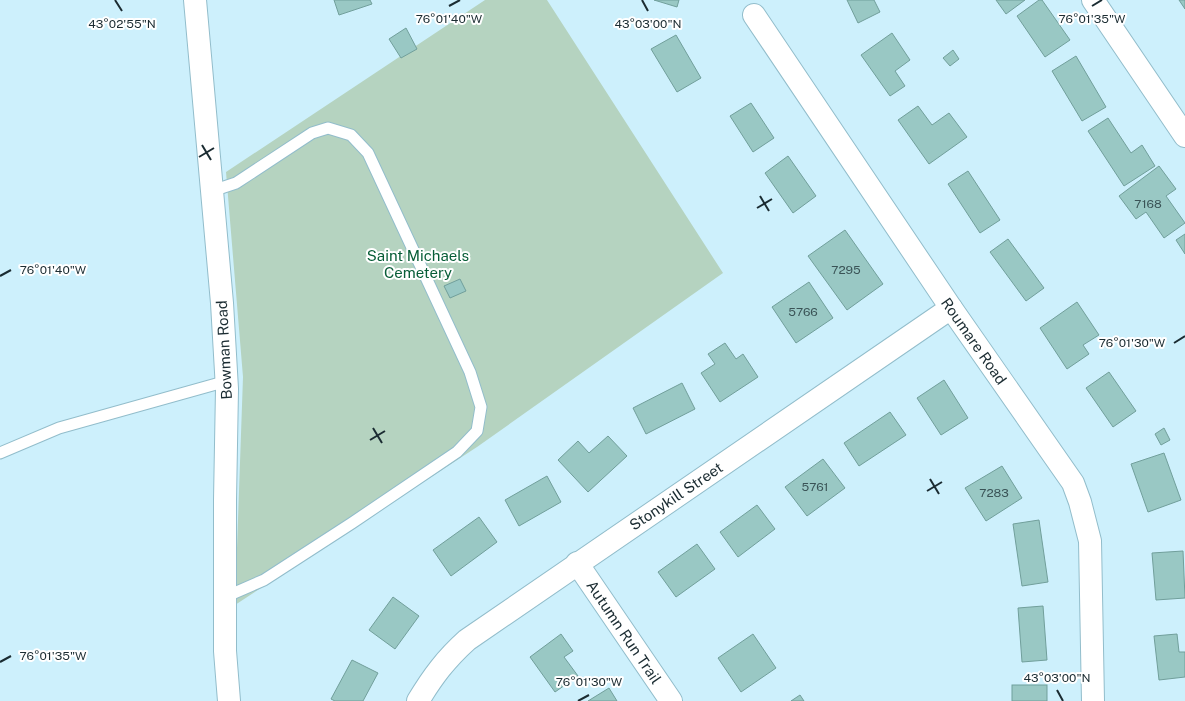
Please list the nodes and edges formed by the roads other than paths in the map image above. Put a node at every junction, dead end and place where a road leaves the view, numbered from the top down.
1 (195, 0) edge
2 (1093, 0) edge
3 (754, 15) dead end
4 (1185, 136) edge
5 (212, 191) junction
6 (951, 308) junction
7 (227, 381) junction
8 (0, 452) edge
9 (578, 563) junction
10 (225, 597) junction
11 (229, 701) edge
12 (418, 701) edge
13 (671, 701) edge
14 (1093, 701) edge

1 - 5 street, Bowman Road
2 - 4 street
3 - 6 street, Roumare Road
5 - 7 street, Bowman Road
5 - 10 lane
6 - 9 street, Stonykill Street
6 - 14 street, Roumare Road
7 - 8 lane
7 - 10 street, Bowman Road
9 - 12 street, Stonykill Street
9 - 13 street, Autumn Run Trail
10 - 11 street, Bowman Road

